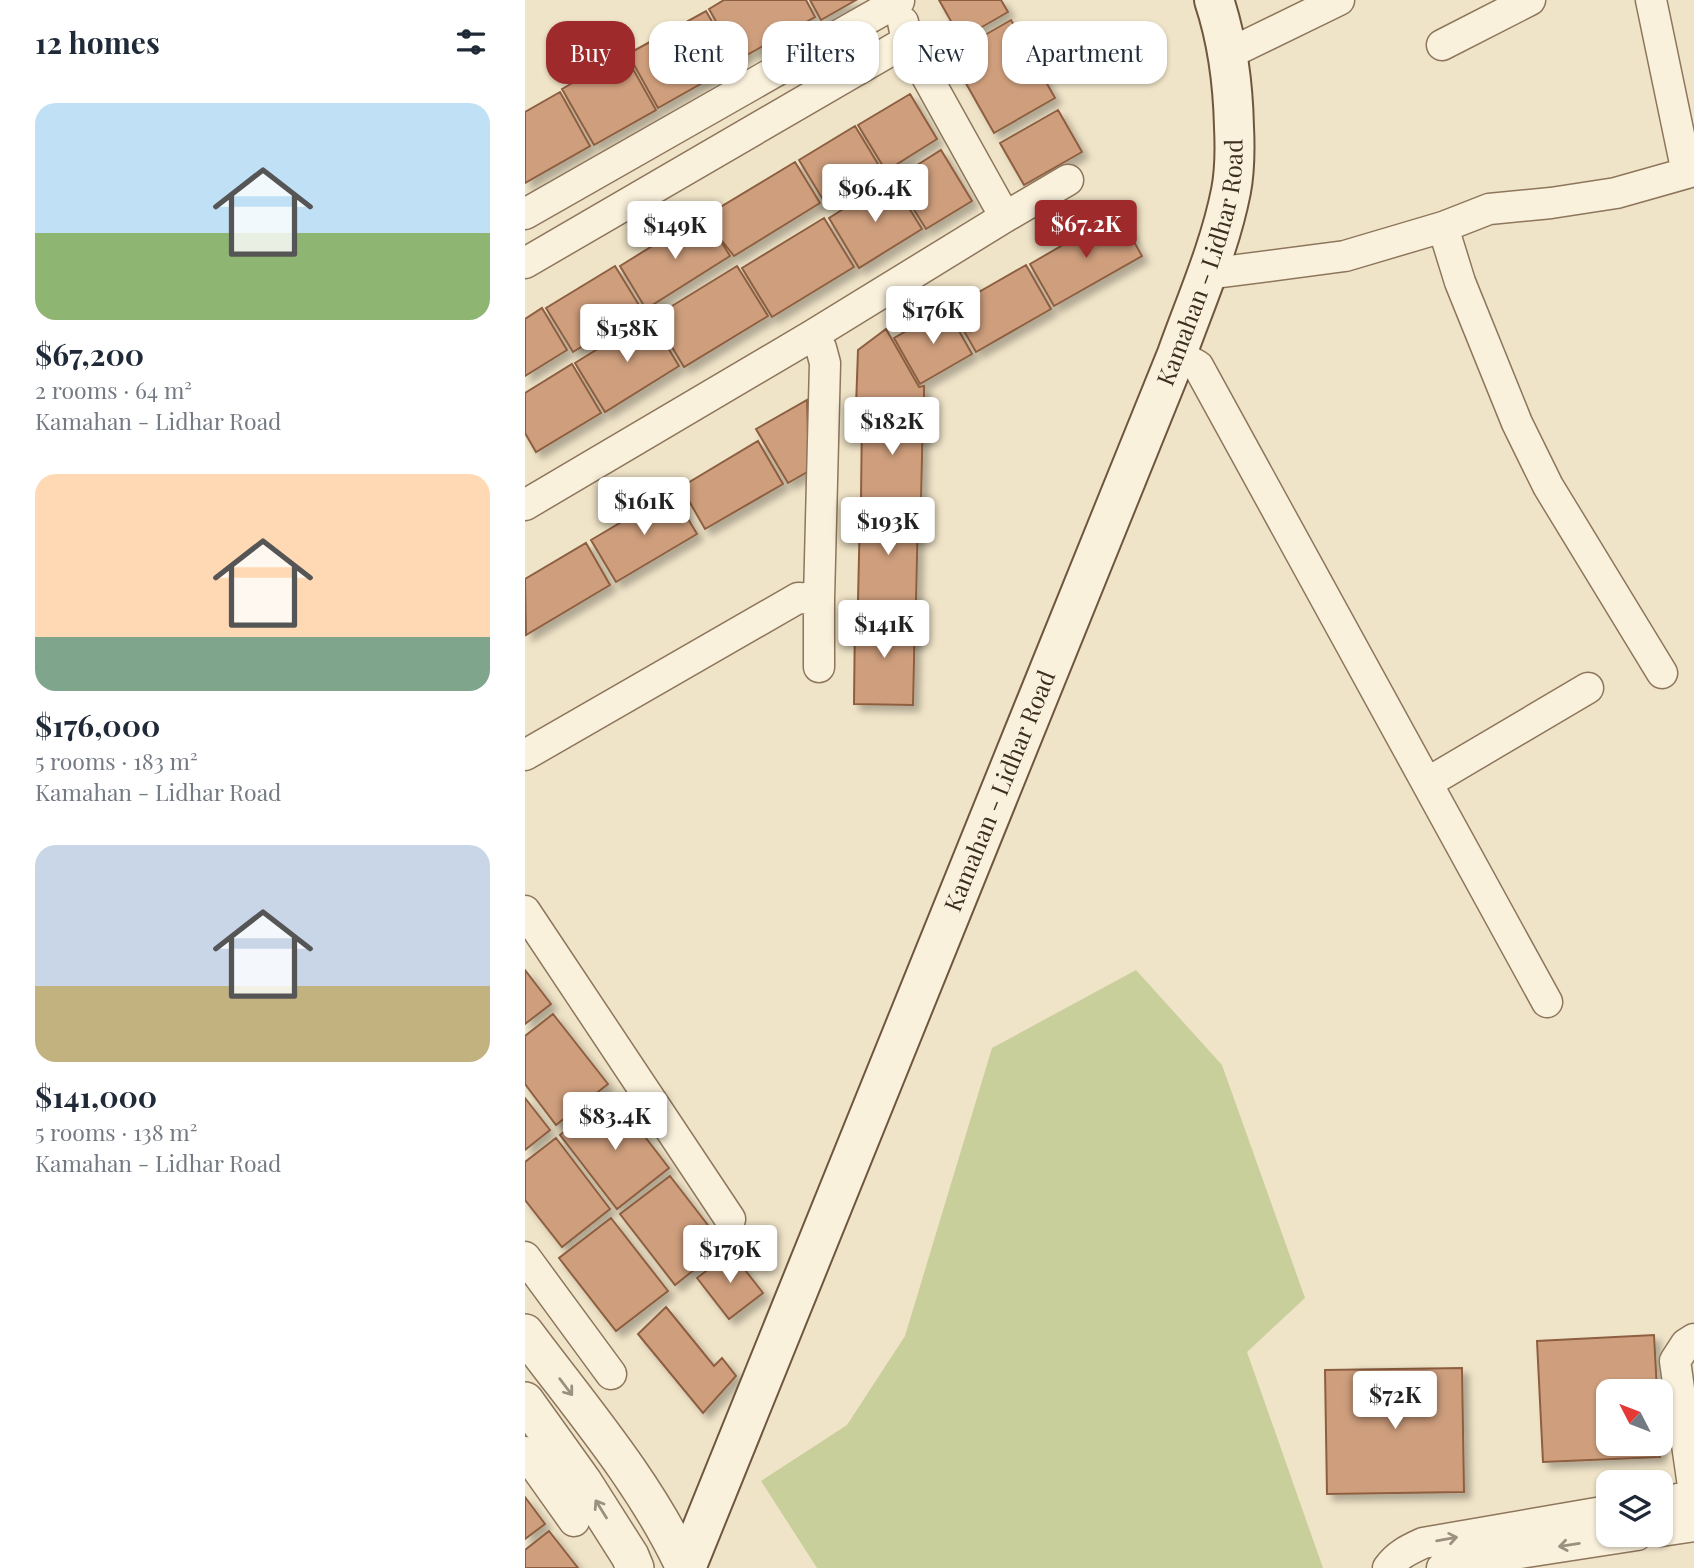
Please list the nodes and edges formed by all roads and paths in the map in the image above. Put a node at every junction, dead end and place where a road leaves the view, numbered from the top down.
1 (1214, 0) edge
2 (1339, 0) edge
3 (1529, 0) edge
4 (1651, 0) edge
5 (899, 1) edge
6 (903, 21) edge
7 (1443, 45) dead end
8 (893, 49) edge
9 (1228, 54) junction
10 (931, 84) edge
11 (1683, 95) edge
12 (1690, 172) edge
13 (1068, 180) dead end
14 (525, 214) edge
15 (1005, 217) junction
16 (1443, 227) junction
17 (525, 262) edge
18 (1207, 274) junction
19 (813, 335) junction
20 (1177, 355) junction
21 (525, 505) edge
22 (819, 599) junction
23 (819, 667) dead end
24 (1662, 673) dead end
25 (1588, 688) dead end
26 (525, 755) edge
27 (1427, 783) junction
28 (525, 911) edge
29 (1547, 1002) dead end
30 (730, 1219) dead end
31 (525, 1258) edge
32 (525, 1333) edge
33 (1694, 1339) edge
34 (611, 1374) dead end
35 (525, 1401) edge
36 (525, 1452) edge
37 (1694, 1495) edge
38 (1673, 1499) edge
39 (1596, 1513) edge
40 (574, 1521) dead end
41 (1694, 1526) edge
42 (1673, 1529) edge
43 (1596, 1541) edge
44 (635, 1568) edge
45 (686, 1568) edge
46 (1388, 1568) edge
47 (1442, 1568) edge

1 - 9 main road, Kamahan - Lidhar Road
2 - 9 street
3 - 7 street
4 - 11 street
5 - 6 street
5 - 14 street
8 - 17 street
9 - 18 main road, Kamahan - Lidhar Road
10 - 15 street
11 - 12 street
12 - 16 street
13 - 15 street
15 - 19 street
16 - 18 street
16 - 24 street
18 - 20 main road, Kamahan - Lidhar Road
19 - 21 street
19 - 22 street
20 - 27 street
20 - 45 main road, Kamahan - Lidhar Road
22 - 23 street
22 - 26 street
25 - 27 street
27 - 29 street
28 - 30 street
31 - 34 street
32 -> 45 street
33 - 37 street
44 -> 35 street
36 - 40 street
37 - 38 street
46 -> 39 street
41 - 42 street
43 -> 47 street

